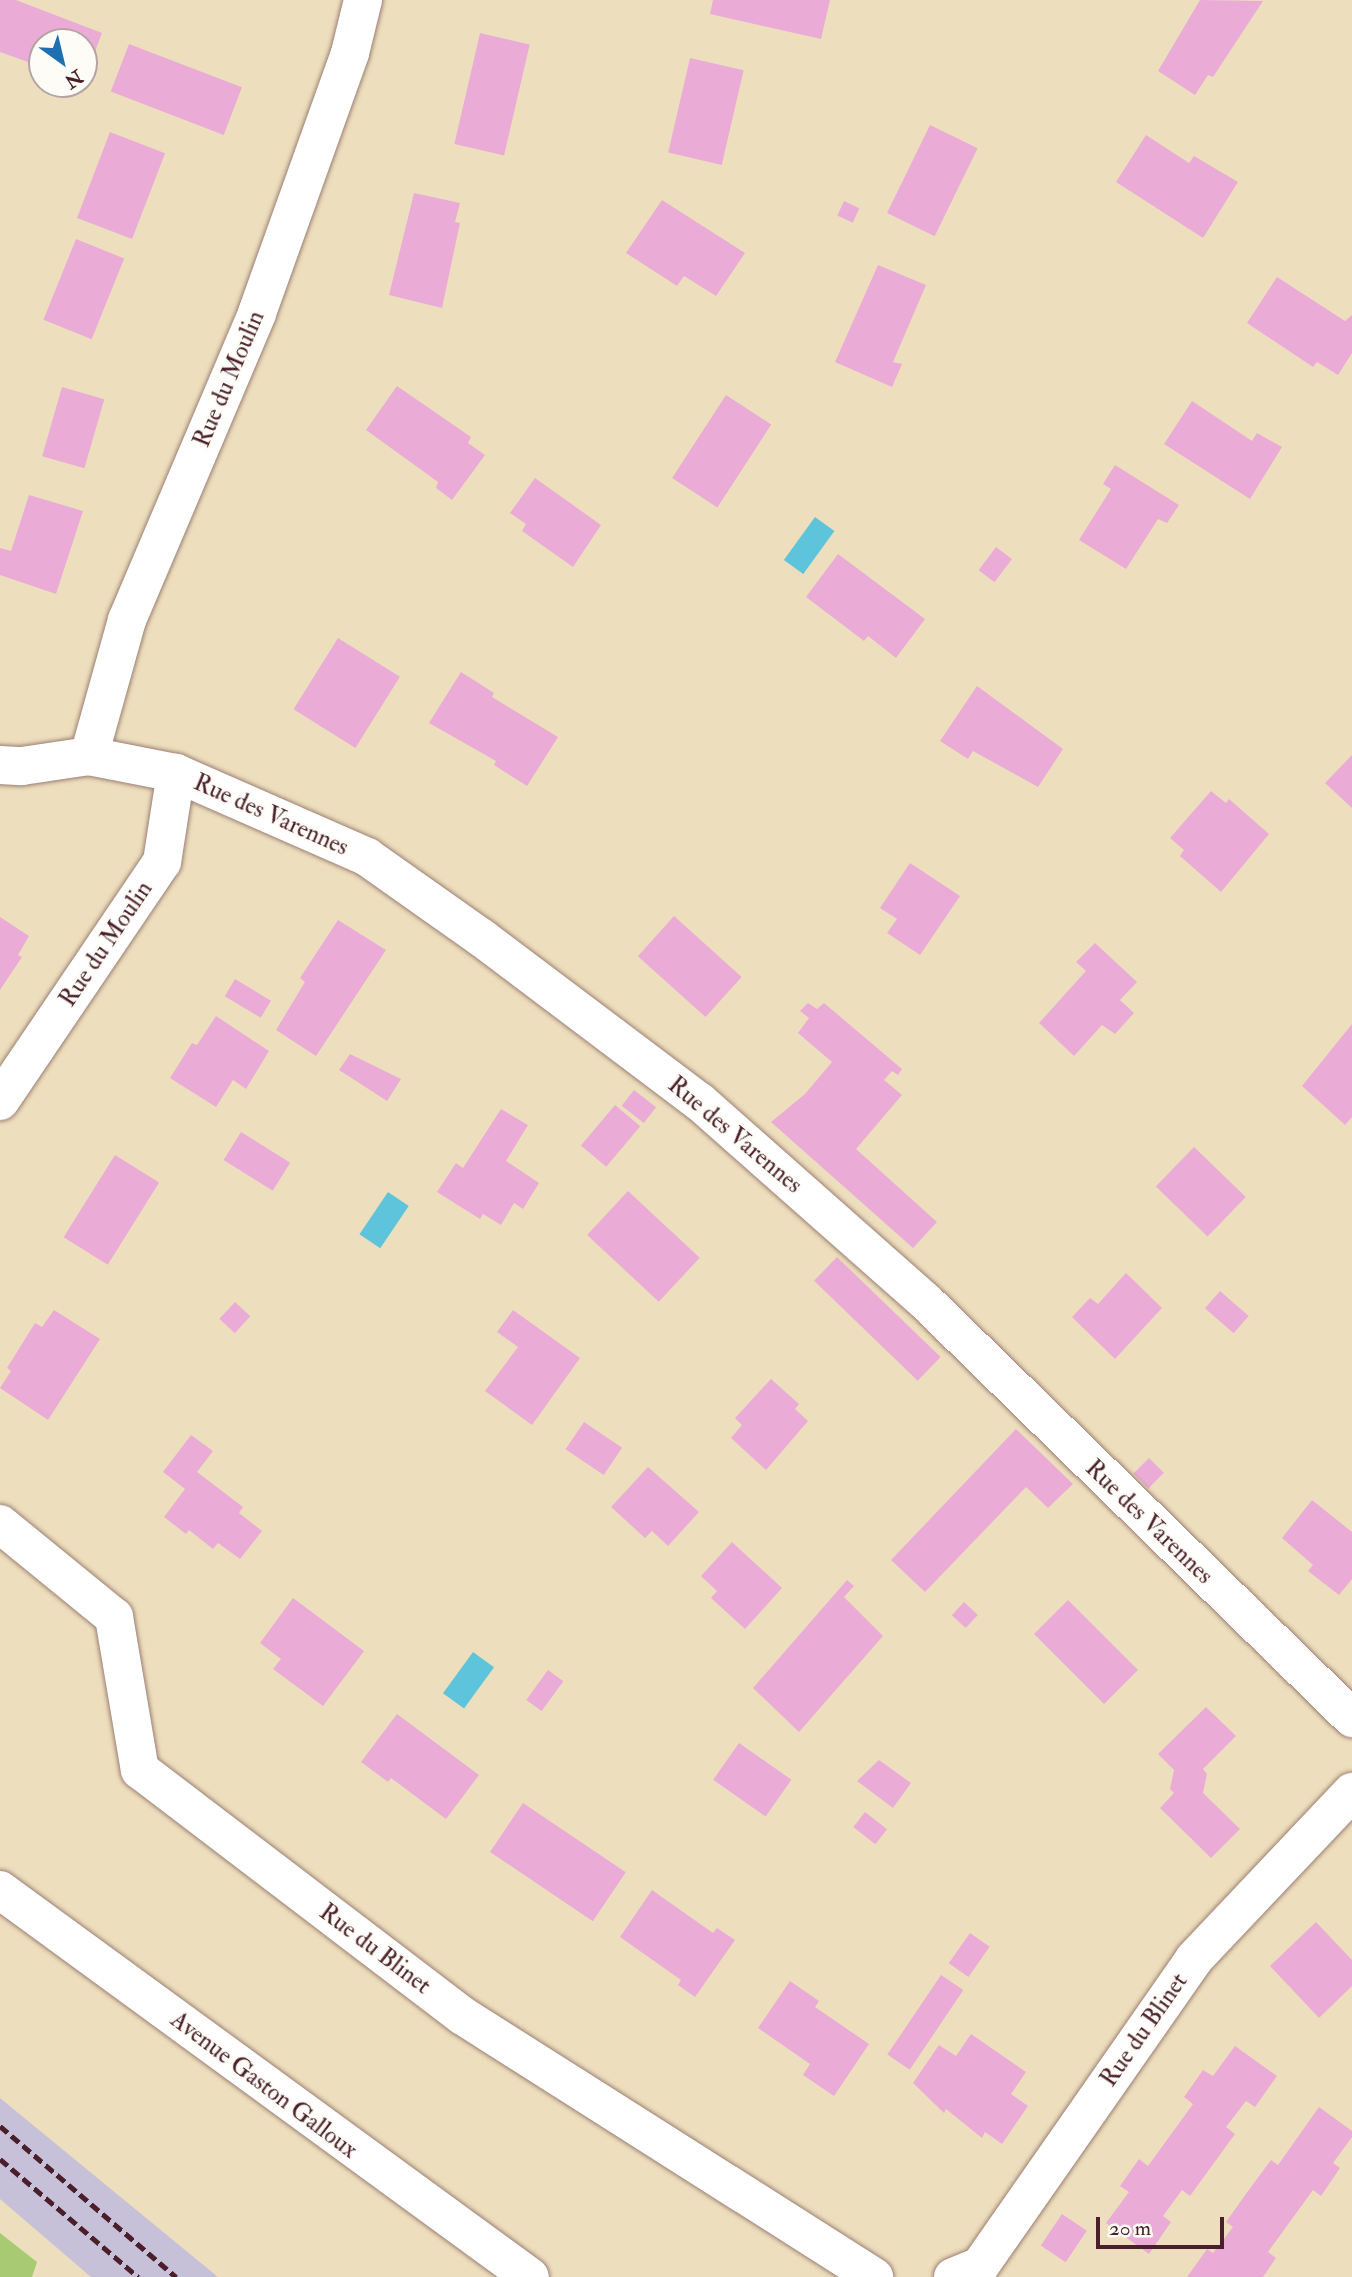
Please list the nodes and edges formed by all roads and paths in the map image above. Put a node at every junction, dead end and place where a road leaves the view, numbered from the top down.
1 (363, 0) edge
2 (89, 756) junction
3 (0, 765) edge
4 (176, 773) junction
5 (0, 1101) edge
6 (0, 1524) edge
7 (1352, 1718) edge
8 (1352, 1792) edge
9 (0, 1890) edge
10 (530, 2277) edge
11 (874, 2277) edge
12 (953, 2277) edge

1 - 2 street, Rue du Moulin
2 - 3 street, Rue des Varennes
2 - 4 street, Rue des Varennes
4 - 5 street, Rue du Moulin
4 - 7 street, Rue des Varennes
6 - 11 street, Rue du Blinet
8 - 12 street, Rue du Blinet
9 - 10 street, Avenue Gaston Galloux

